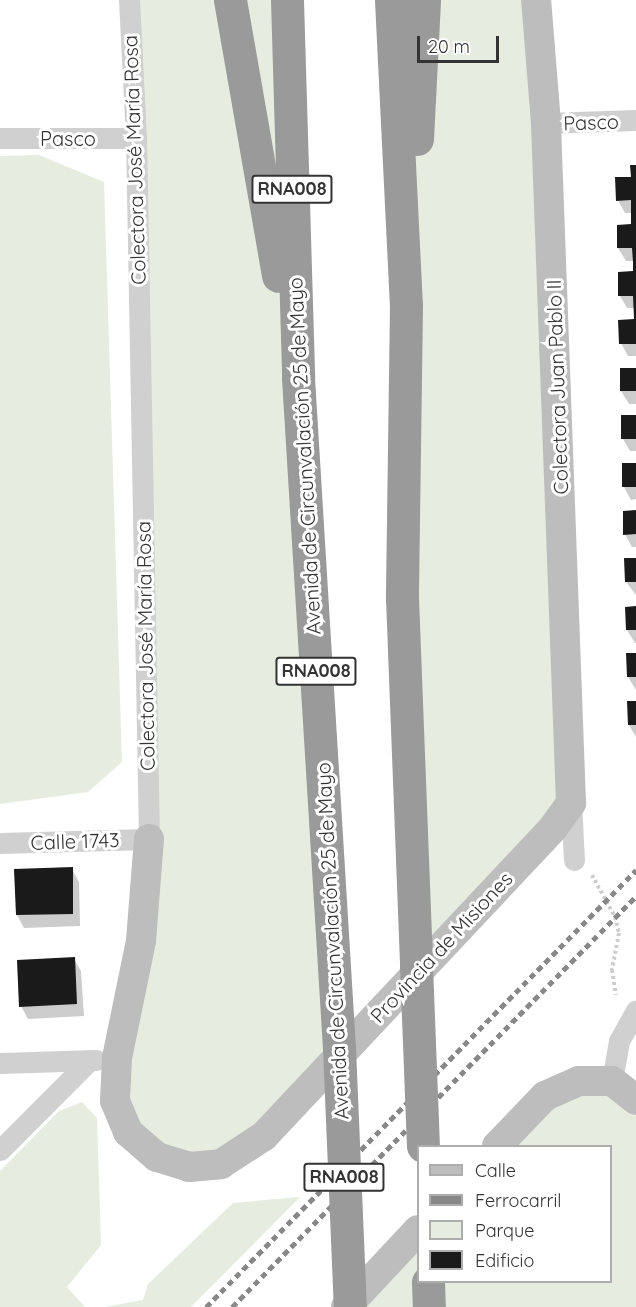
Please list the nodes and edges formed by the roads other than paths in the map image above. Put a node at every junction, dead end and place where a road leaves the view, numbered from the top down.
1 (129, 0) edge
2 (230, 0) edge
3 (287, 0) edge
4 (391, 0) edge
5 (423, 0) edge
6 (536, 0) edge
7 (636, 120) edge
8 (546, 123) junction
9 (0, 138) edge
10 (136, 138) junction
11 (406, 305) junction
12 (298, 378) junction
13 (572, 789) junction
14 (149, 839) junction
15 (0, 843) edge
16 (574, 860) road end
17 (631, 1019) edge
18 (104, 1059) junction
19 (0, 1063) edge
20 (612, 1081) junction
21 (636, 1100) edge
22 (264, 1136) joint
23 (423, 1145) edge
24 (498, 1145) edge
25 (0, 1150) edge
26 (417, 1231) edge
27 (428, 1283) edge
28 (348, 1307) edge
29 (429, 1307) edge

1 - 10 street, Colectora José María Rosa
2 - 12 highway
3 - 12 highway, Avenida de Circunvalación 25 de Mayo / RNA008
4 - 11 highway
5 - 11 highway
6 - 8 main road, Colectora Juan Pablo II
7 - 8 street, Pasco
8 - 13 main road, Colectora Juan Pablo II
9 - 10 street, Pasco
10 - 14 street, Colectora José María Rosa
11 - 23 highway, bridge
12 - 28 highway, Avenida de Circunvalación 25 de Mayo / RNA008, bridge
13 - 16 street, Colectora Juan Pablo II
13 - 22 main road, Provincia de Misiones
14 - 15 street, Calle 1743
14 - 18 main road, Colectora José María Rosa
17 - 20 street
18 - 19 street
18 - 22 main road, Colectora José María Rosa
18 - 25 street
20 - 21 main road
20 - 24 main road
26 - 28 main road
27 - 29 highway

